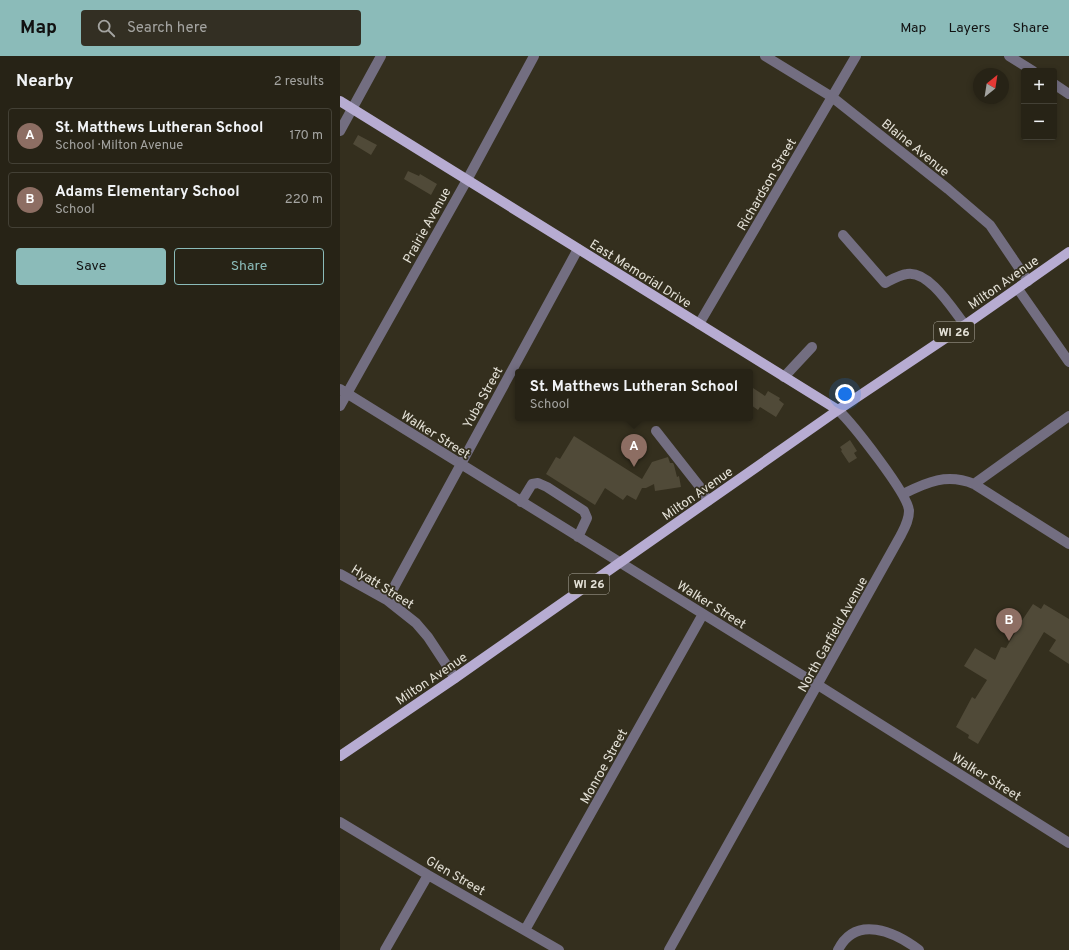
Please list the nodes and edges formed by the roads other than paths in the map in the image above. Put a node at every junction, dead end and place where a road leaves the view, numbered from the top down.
1 (381, 56) edge
2 (534, 56) edge
3 (765, 56) edge
4 (856, 56) edge
5 (1009, 56) edge
6 (1028, 68) edge
7 (1057, 86) edge
8 (1069, 94) edge
9 (832, 97) junction
10 (340, 101) edge
11 (352, 109) junction
12 (340, 131) edge
13 (467, 180) junction
14 (843, 235) dead end
15 (578, 249) junction
16 (1069, 252) edge
17 (1028, 281) junction
18 (1018, 289) junction
19 (700, 324) junction
20 (965, 325) junction
21 (812, 347) dead end
22 (1069, 362) edge
23 (784, 377) junction
24 (343, 391) edge
25 (340, 406) edge
26 (838, 410) junction
27 (1069, 416) edge
28 (656, 431) dead end
29 (460, 465) junction
30 (974, 484) junction
31 (903, 494) junction
32 (708, 501) junction
33 (521, 502) junction
34 (578, 536) junction
35 (1069, 544) edge
36 (620, 562) junction
37 (340, 574) edge
38 (387, 600) junction
39 (703, 614) junction
40 (455, 678) junction
41 (818, 685) junction
42 (340, 756) edge
43 (340, 822) edge
44 (1069, 843) edge
45 (428, 875) junction
46 (525, 930) junction
47 (385, 950) edge
48 (560, 950) edge
49 (669, 950) edge
50 (838, 950) edge
51 (919, 950) edge

1 - 11 street
2 - 13 street, Prairie Avenue
3 - 9 street, Blaine Avenue
4 - 9 street, Richardson Street
5 - 6 street
7 - 8 street
9 - 17 street, Blaine Avenue
9 - 19 street, Richardson Street
10 - 11 main road, East Memorial Drive
11 - 12 street
11 - 13 main road, East Memorial Drive
13 - 15 main road, East Memorial Drive
13 - 24 street, Prairie Avenue
14 - 20 street
15 - 19 main road, East Memorial Drive
15 - 29 street, Yuba Street
16 - 17 main road, Milton Avenue / WI 26
17 - 18 main road, Milton Avenue / WI 26
18 - 20 main road, Milton Avenue / WI 26
18 - 22 street
19 - 23 main road, East Memorial Drive
20 - 26 main road, Milton Avenue / WI 26
21 - 23 street
23 - 26 main road, East Memorial Drive
24 - 25 street, Prairie Avenue
24 - 29 street, Walker Street
26 - 31 street, East Memorial Drive
26 - 32 main road, Milton Avenue / WI 26
27 - 30 street
28 - 32 street
29 - 33 street, Walker Street
29 - 38 street, Yuba Street
30 - 31 street
30 - 35 street
31 - 41 street, North Garfield Avenue
32 - 36 main road, Milton Avenue / WI 26
33 - 34 street, Walker Street
33 - 34 street
34 - 36 street, Walker Street
36 - 39 street, Walker Street
36 - 40 main road, Milton Avenue / WI 26
37 - 38 street, Hyatt Street
38 - 40 street, Hyatt Street
39 - 41 street, Walker Street
39 - 46 street, Monroe Street
40 - 42 main road, Milton Avenue / WI 26
41 - 44 street, Walker Street
41 - 49 street, North Garfield Avenue
43 - 45 street, Glen Street
45 - 46 street, Glen Street
45 - 47 street
46 - 48 street, Glen Street
50 - 51 street

